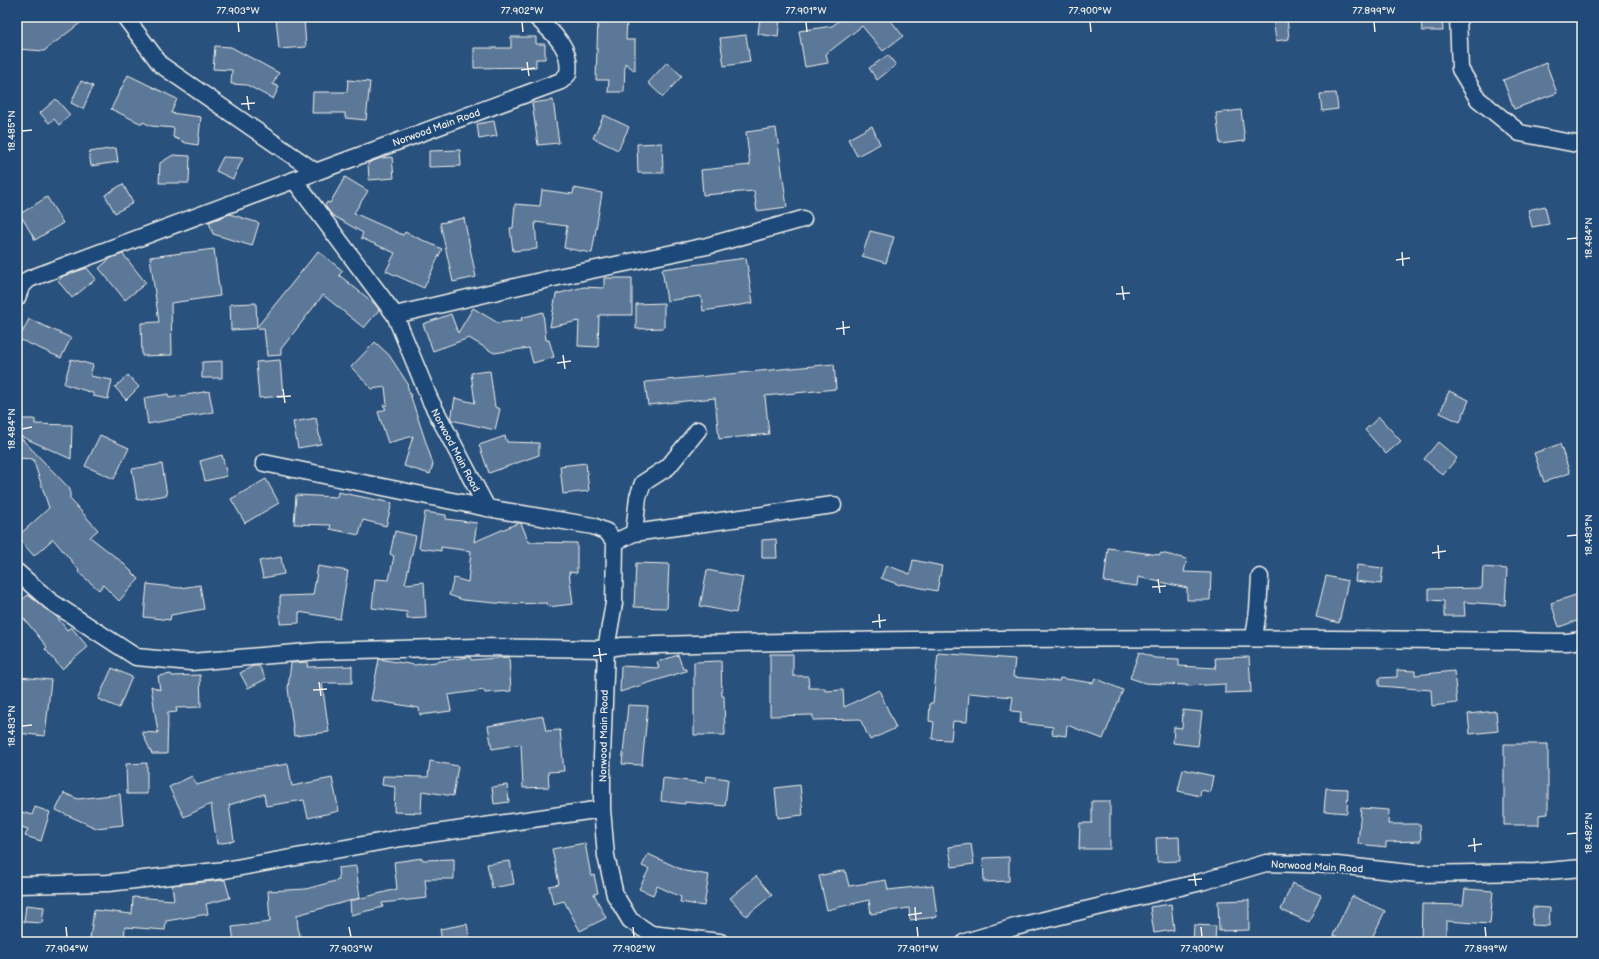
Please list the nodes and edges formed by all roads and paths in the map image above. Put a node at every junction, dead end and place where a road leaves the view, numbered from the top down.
1 (125, 17) edge
2 (536, 17) edge
3 (1458, 17) edge
4 (1582, 145) edge
5 (316, 172) junction
6 (294, 180) junction
7 (803, 219) dead end
8 (17, 298) edge
9 (395, 315) junction
10 (698, 430) dead end
11 (264, 463) dead end
12 (833, 505) dead end
13 (487, 508) junction
14 (634, 532) junction
15 (615, 542) junction
16 (17, 572) edge
17 (1260, 577) dead end
18 (1254, 638) junction
19 (1582, 640) edge
20 (606, 649) junction
21 (602, 809) junction
22 (1582, 868) edge
23 (17, 885) edge
24 (720, 942) edge
25 (965, 942) edge

1 - 5 street
2 - 5 street, Norwood Main Road
3 - 4 street
5 - 6 street, Norwood Main Road
6 - 8 street
6 - 9 street, Norwood Main Road
7 - 9 street
9 - 13 street, Norwood Main Road
10 - 14 street
11 - 13 street
12 - 14 street
13 - 15 street
14 - 15 street
15 - 20 street, Norwood Main Road
16 - 20 street
17 - 18 street
18 - 19 street
18 - 20 street
20 - 21 street, Norwood Main Road
21 - 23 street
21 - 24 street, Norwood Main Road
22 - 25 street, Norwood Main Road

